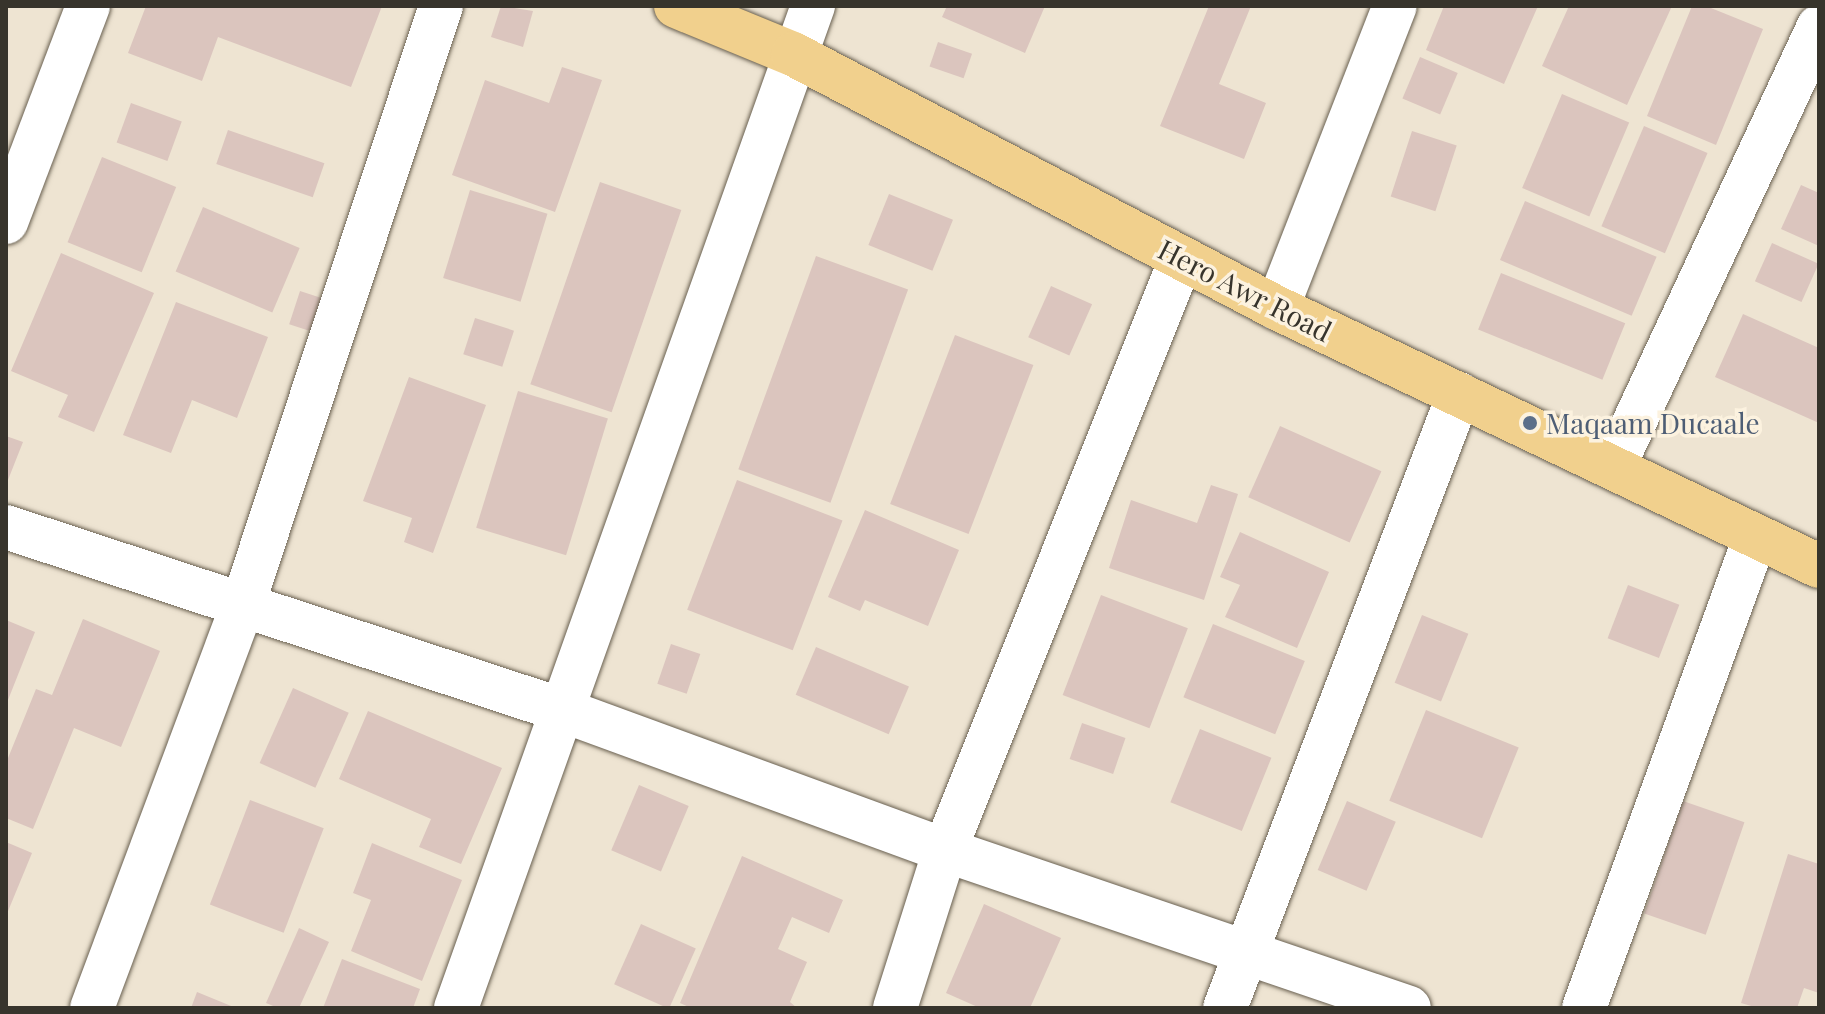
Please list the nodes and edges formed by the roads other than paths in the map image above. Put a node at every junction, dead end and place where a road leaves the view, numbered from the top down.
1 (88, 6) edge
2 (441, 6) edge
3 (676, 6) edge
4 (813, 6) edge
5 (1395, 6) edge
6 (1819, 27) edge
7 (793, 54) junction
8 (6, 222) edge
9 (1181, 259) junction
10 (1277, 308) junction
11 (1459, 394) junction
12 (1613, 468) junction
13 (6, 527) edge
14 (1755, 538) junction
15 (1819, 566) edge
16 (242, 607) junction
17 (559, 709) junction
18 (945, 850) junction
19 (1243, 952) junction
20 (92, 1008) edge
21 (456, 1008) edge
22 (895, 1008) edge
23 (1225, 1008) edge
24 (1409, 1008) edge
25 (1584, 1008) edge

1 - 8 street
2 - 16 street
3 - 7 main road, Hero Awr Road
4 - 7 street
5 - 10 street
6 - 12 street
7 - 9 main road, Hero Awr Road
7 - 17 street
9 - 10 main road, Hero Awr Road
9 - 18 street
10 - 11 main road, Hero Awr Road
11 - 12 main road, Hero Awr Road
11 - 19 street
12 - 14 main road, Hero Awr Road
13 - 16 street
14 - 15 main road, Hero Awr Road
14 - 25 street
16 - 17 street
16 - 20 street
17 - 18 street
17 - 21 street
18 - 19 street
18 - 22 street
19 - 23 street
19 - 24 street

